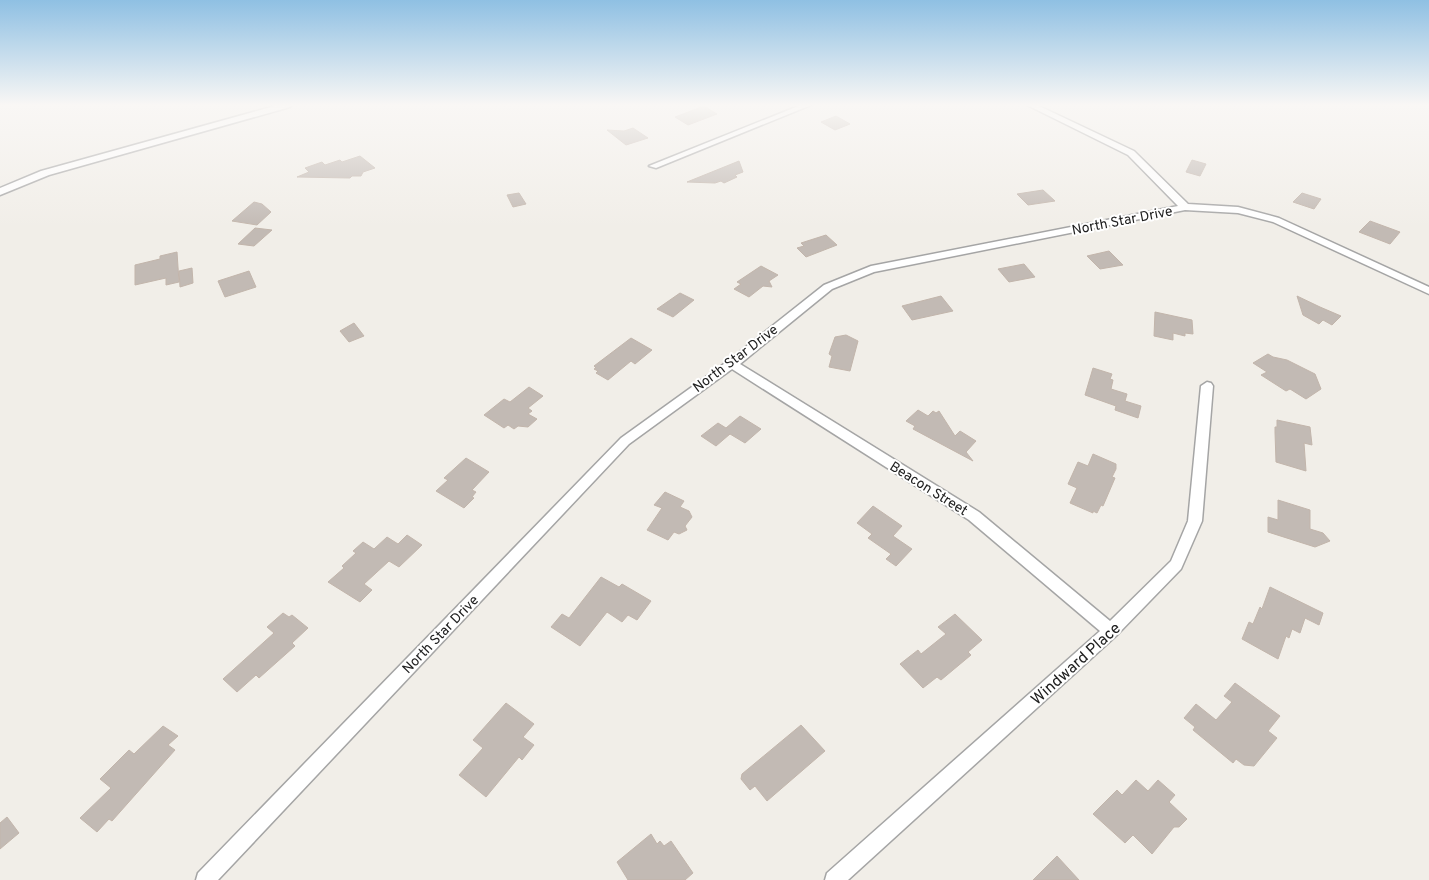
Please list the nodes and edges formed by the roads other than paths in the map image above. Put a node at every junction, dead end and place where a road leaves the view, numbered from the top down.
1 (142, 146) edge
2 (702, 146) edge
3 (1117, 146) edge
4 (652, 166) dead end
5 (0, 192) edge
6 (1185, 208) junction
7 (1429, 291) edge
8 (732, 364) junction
9 (1206, 386) dead end
10 (1110, 632) junction
11 (205, 880) edge
12 (834, 880) edge

1 - 5 street
2 - 4 street
3 - 6 street
6 - 7 street, North Star Drive
6 - 8 street, North Star Drive
8 - 10 street, Beacon Street
8 - 11 street, North Star Drive
9 - 10 street, Windward Place
10 - 12 street, Windward Place

